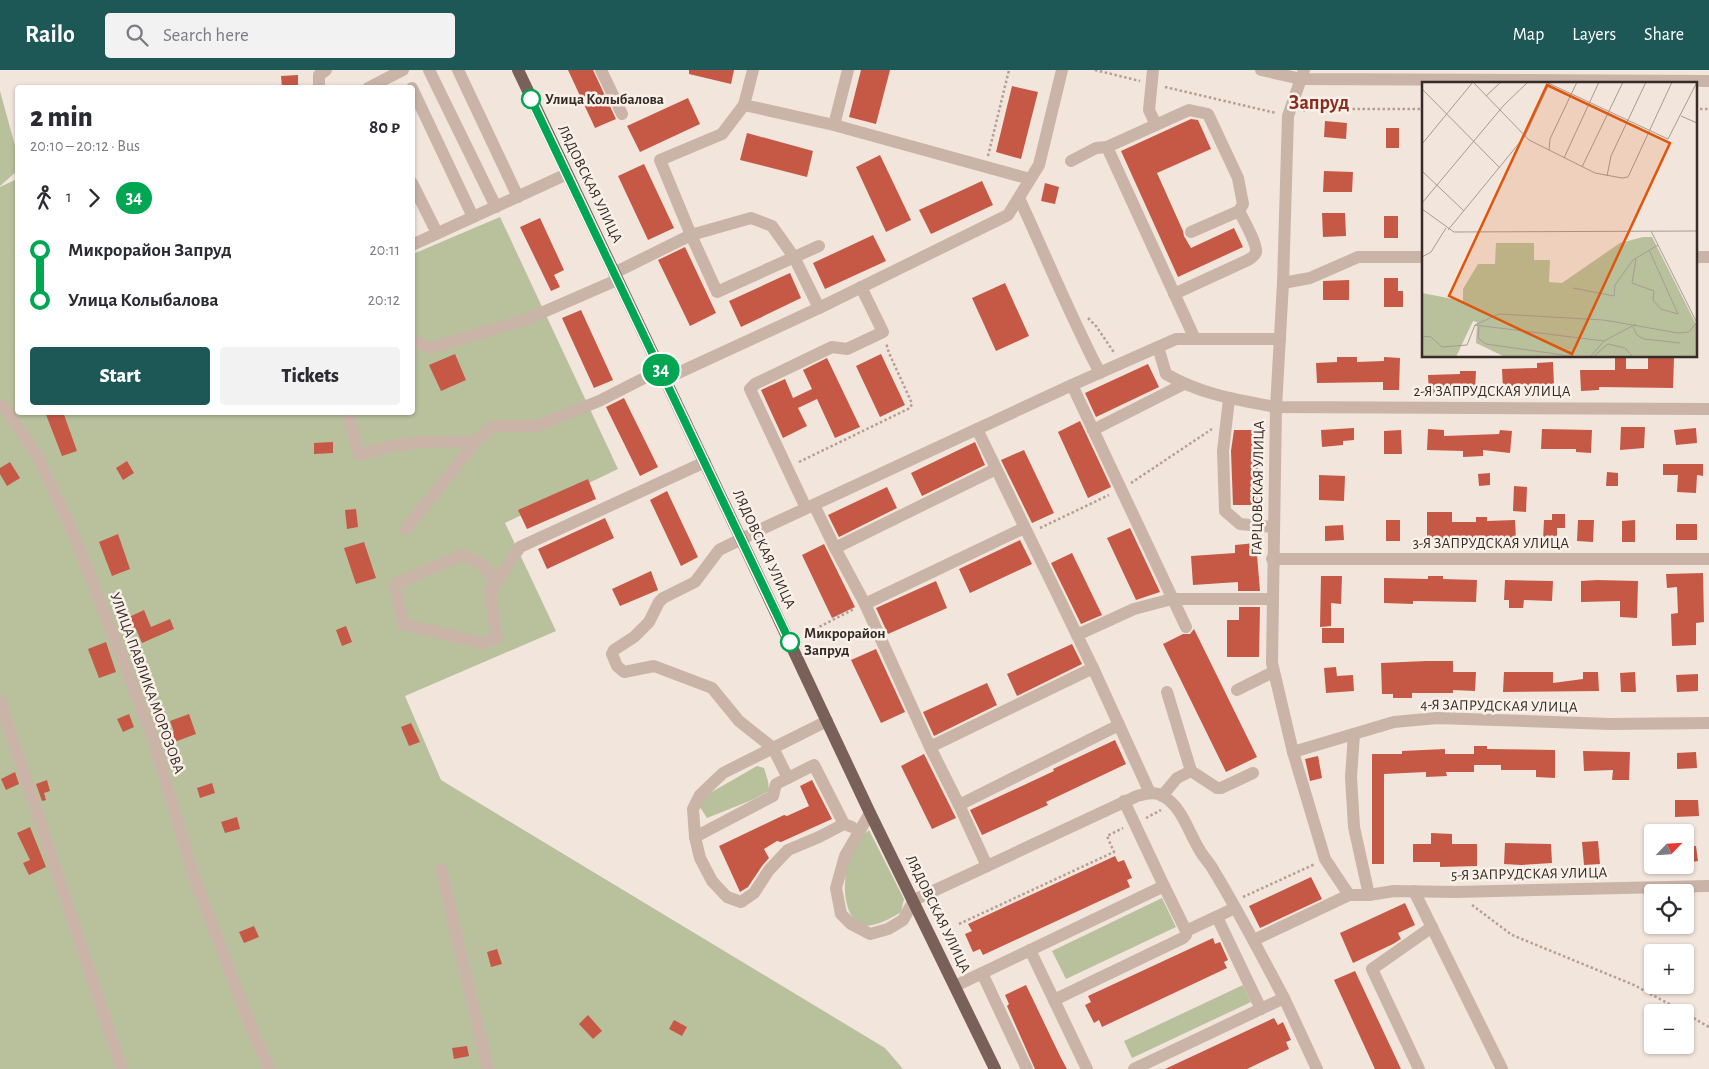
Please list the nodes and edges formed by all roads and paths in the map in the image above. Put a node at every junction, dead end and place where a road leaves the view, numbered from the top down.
1 (326, 70) edge
2 (403, 70) edge
3 (429, 70) edge
4 (458, 70) edge
5 (518, 70) edge
6 (601, 70) edge
7 (753, 70) edge
8 (848, 70) edge
9 (1008, 70) edge
10 (1062, 70) edge
11 (1095, 70) edge
12 (1153, 70) edge
13 (1261, 70) edge
14 (1303, 74) edge
15 (1709, 81) edge
16 (1152, 84) junction
17 (319, 85) edge
18 (374, 85) edge
19 (410, 85) edge
20 (415, 94) edge
21 (744, 105) junction
22 (1422, 109) edge
23 (1696, 109) edge
24 (1709, 109) edge
25 (622, 114) dead end
26 (1288, 116) junction
27 (834, 125) junction
28 (1156, 125) junction
29 (1107, 147) junction
30 (1071, 161) dead end
31 (985, 167) junction
32 (567, 174) junction
33 (1030, 179) junction
34 (415, 189) edge
35 (518, 197) junction
36 (1019, 198) junction
37 (496, 207) junction
38 (1239, 211) junction
39 (474, 217) junction
40 (1191, 232) dead end
41 (438, 233) junction
42 (691, 235) junction
43 (415, 244) edge
44 (819, 246) dead end
45 (794, 257) junction
46 (1422, 257) edge
47 (1696, 258) edge
48 (1709, 258) edge
49 (616, 276) junction
50 (1283, 283) junction
51 (862, 287) junction
52 (1174, 294) junction
53 (819, 308) junction
54 (1083, 314) dead end
55 (883, 332) junction
56 (1195, 339) junction
57 (1280, 339) junction
58 (415, 343) edge
59 (1158, 347) junction
60 (1121, 363) junction
61 (1100, 372) junction
62 (663, 374) junction
63 (1184, 384) junction
64 (1072, 385) junction
65 (1229, 399) junction
66 (0, 405) edge
67 (1276, 407) junction
68 (1709, 409) edge
69 (348, 415) edge
70 (977, 429) junction
71 (1093, 430) junction
72 (476, 441) junction
73 (705, 462) junction
74 (786, 468) junction
75 (996, 469) junction
76 (810, 506) junction
77 (1273, 527) junction
78 (1024, 528) junction
79 (406, 529) dead end
80 (741, 538) junction
81 (835, 548) junction
82 (1272, 559) junction
83 (1709, 559) edge
84 (496, 582) junction
85 (1172, 599) junction
86 (1272, 599) junction
87 (865, 604) junction
88 (1186, 628) dead end
89 (815, 629) dead end
90 (1077, 635) junction
91 (1093, 668) junction
92 (1273, 672) junction
93 (1237, 690) dead end
94 (1167, 692) dead end
95 (0, 701) edge
96 (827, 721) junction
97 (1709, 723) edge
98 (1119, 725) junction
99 (1354, 734) junction
100 (930, 747) junction
101 (774, 748) junction
102 (1293, 752) junction
103 (1192, 771) junction
104 (1253, 773) dead end
105 (788, 778) junction
106 (1156, 794) junction
107 (1124, 802) junction
108 (959, 805) junction
109 (1173, 805) junction
110 (870, 812) junction
111 (1134, 823) junction
112 (844, 824) junction
113 (860, 828) junction
114 (695, 837) junction
115 (1325, 859) junction
116 (987, 866) junction
117 (441, 869) dead end
118 (1164, 886) junction
119 (1709, 886) edge
120 (1414, 892) junction
121 (1455, 892) junction
122 (1349, 895) junction
123 (1369, 895) junction
124 (914, 900) junction
125 (1234, 905) junction
126 (1217, 917) junction
127 (959, 924) dead end
128 (1432, 927) junction
129 (1186, 932) junction
130 (1254, 940) junction
131 (1030, 950) junction
132 (982, 973) junction
133 (955, 986) junction
134 (1284, 998) junction
135 (1054, 1000) junction
136 (1668, 1004) edge
137 (1261, 1009) junction
138 (1694, 1019) edge
139 (1709, 1027) edge
140 (122, 1069) edge
141 (270, 1069) edge
142 (488, 1069) edge
143 (995, 1069) edge
144 (1028, 1069) edge
145 (1087, 1069) edge
146 (1134, 1069) edge
147 (1317, 1069) edge
148 (1419, 1069) edge
149 (1502, 1069) edge

1 - 17 street
2 - 18 street
2 - 19 street
3 - 37 street
4 - 35 street
5 - 32 main road, ЛЯДОВСКАЯ УЛИЦА
6 - 25 street
7 - 21 street
8 - 27 street
9 - 31 path
10 - 33 street
11 - 16 path
12 - 16 street
13 - 14 street
14 - 15 street
14 - 26 street, ГАРЦОВСКАЯ УЛИЦА
16 - 26 path
16 - 28 street
20 - 39 street
21 - 27 street
21 - 42 street
22 - 26 path
23 - 24 path
26 - 50 street, ГАРЦОВСКАЯ УЛИЦА
27 - 31 street
28 - 29 street
28 - 38 street
29 - 30 street
29 - 52 street
31 - 33 street
32 - 35 street
32 - 49 main road, ЛЯДОВСКАЯ УЛИЦА
33 - 36 street
34 - 41 street
35 - 37 street
36 - 51 street
36 - 61 street
37 - 39 street
38 - 40 street
38 - 52 street
39 - 41 street
41 - 43 street
42 - 45 street
42 - 45 street
42 - 49 street
44 - 45 street
45 - 53 street
46 - 50 street
47 - 48 street
49 - 58 street
49 - 62 main road, ЛЯДОВСКАЯ УЛИЦА
50 - 57 street, ГАРЦОВСКАЯ УЛИЦА
51 - 53 street
51 - 55 street
52 - 56 street
53 - 62 street
54 - 60 path
55 - 74 path
55 - 74 street
56 - 57 street
56 - 59 street
57 - 67 street, ГАРЦОВСКАЯ УЛИЦА
59 - 60 street
59 - 63 street, 2-Я ЗАПРУДСКАЯ УЛИЦА
60 - 61 street
61 - 64 street
62 - 72 street
62 - 73 main road, ЛЯДОВСКАЯ УЛИЦА
63 - 65 street, 2-Я ЗАПРУДСКАЯ УЛИЦА
63 - 71 street
64 - 70 street
64 - 71 street
65 - 67 street, 2-Я ЗАПРУДСКАЯ УЛИЦА
65 - 77 street
66 - 141 street, УЛИЦА ПАВЛИКА МОРОЗОВА
67 - 68 street, 2-Я ЗАПРУДСКАЯ УЛИЦА
67 - 77 street, ГАРЦОВСКАЯ УЛИЦА
69 - 72 street
70 - 75 street
70 - 76 street
71 - 85 street
72 - 79 street
73 - 80 main road, ЛЯДОВСКАЯ УЛИЦА
73 - 84 street
74 - 76 street
75 - 78 street
75 - 81 street
76 - 80 street
76 - 81 street
77 - 82 street, ГАРЦОВСКАЯ УЛИЦА
78 - 87 street
78 - 90 street
80 - 96 main road, ЛЯДОВСКАЯ УЛИЦА
80 - 101 street
81 - 87 street
82 - 83 street, 3-Я ЗАПРУДСКАЯ УЛИЦА
82 - 86 street, ГАРЦОВСКАЯ УЛИЦА
84 - 84 street
85 - 86 street
85 - 88 street
85 - 90 street
86 - 92 street, ГАРЦОВСКАЯ УЛИЦА
87 - 89 path
87 - 100 street
90 - 91 street
91 - 98 street
91 - 100 street
92 - 93 street
92 - 102 street, ГАРЦОВСКАЯ УЛИЦА
94 - 103 street
95 - 140 street
96 - 101 street
96 - 110 main road, ЛЯДОВСКАЯ УЛИЦА
97 - 99 street, 4-Я ЗАПРУДСКАЯ УЛИЦА
98 - 106 street
98 - 108 street
99 - 102 street, 4-Я ЗАПРУДСКАЯ УЛИЦА
99 - 123 street
100 - 108 street
101 - 105 street
101 - 114 street
102 - 115 street, ГАРЦОВСКАЯ УЛИЦА
103 - 104 street
103 - 106 street
105 - 112 street
105 - 114 street
106 - 107 street
106 - 109 street
107 - 111 street
107 - 116 street
108 - 116 street
109 - 111 path
109 - 125 street
110 - 113 street
110 - 124 main road, ЛЯДОВСКАЯ УЛИЦА
111 - 118 street
111 - 127 path
112 - 113 street
112 - 114 street
113 - 124 street
115 - 122 street, ГАРЦОВСКАЯ УЛИЦА
115 - 125 path
116 - 124 street
117 - 142 street
118 - 129 street
118 - 131 street
119 - 121 street, 5-Я ЗАПРУДСКАЯ УЛИЦА
120 - 121 street, 5-Я ЗАПРУДСКАЯ УЛИЦА
120 - 123 street, 5-Я ЗАПРУДСКАЯ УЛИЦА
120 - 128 street
121 - 136 path
122 - 123 street, 5-Я ЗАПРУДСКАЯ УЛИЦА
122 - 130 street
124 - 133 main road, ЛЯДОВСКАЯ УЛИЦА
125 - 126 street
125 - 130 street
126 - 129 street
126 - 137 street
128 - 148 street
128 - 149 street
129 - 135 street
130 - 134 street
131 - 132 street
131 - 135 street
132 - 133 street
132 - 144 street
133 - 143 main road, ЛЯДОВСКАЯ УЛИЦА
134 - 137 street
134 - 147 street
135 - 145 street
137 - 146 street
138 - 139 path

